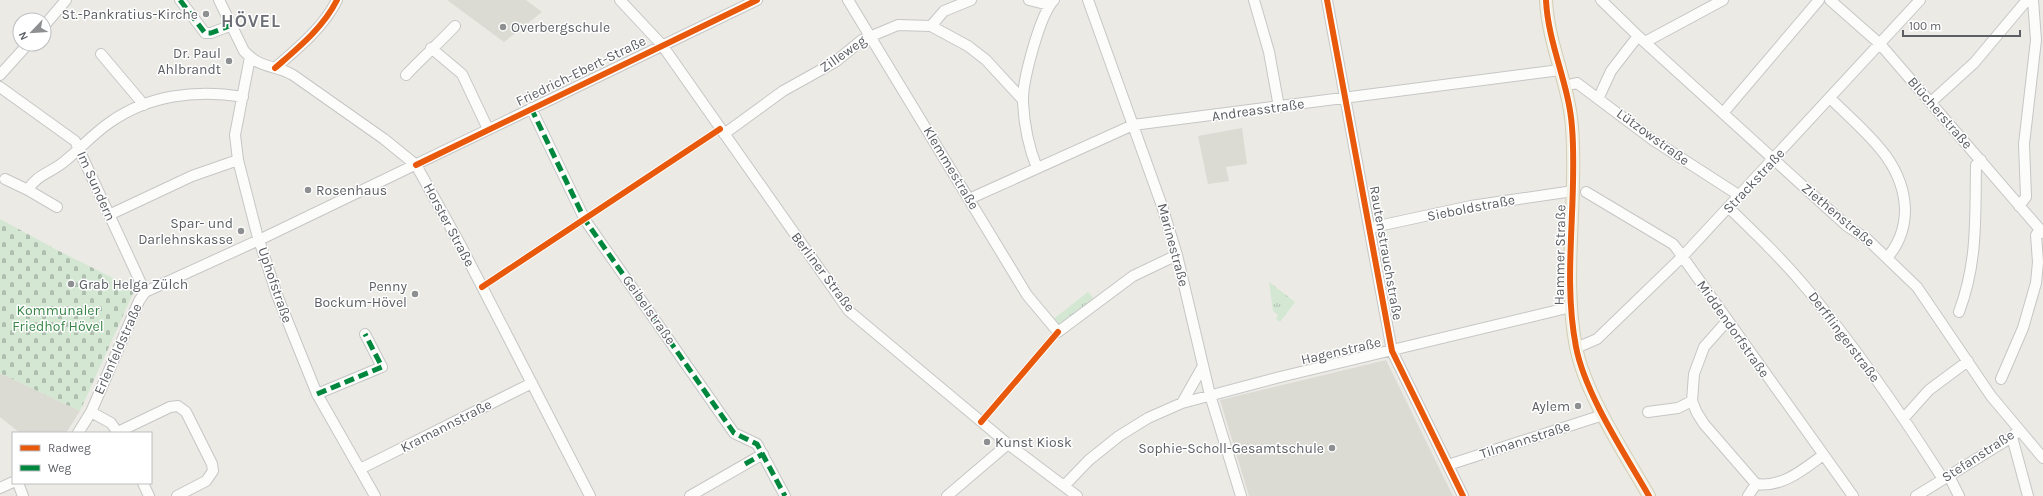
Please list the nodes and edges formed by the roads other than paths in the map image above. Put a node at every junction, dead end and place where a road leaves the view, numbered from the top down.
1 (66, 0) edge
2 (180, 0) edge
3 (219, 0) edge
4 (337, 0) edge
5 (620, 0) edge
6 (757, 0) edge
7 (848, 0) edge
8 (970, 0) edge
9 (1029, 0) edge
10 (1088, 0) edge
11 (1254, 0) edge
12 (1327, 0) edge
13 (1546, 0) edge
14 (1601, 0) edge
15 (1723, 0) edge
16 (1819, 0) edge
17 (1830, 0) edge
18 (1920, 0) edge
19 (2027, 0) edge
20 (2033, 0) edge
21 (1051, 2) edge
22 (52, 17) edge
23 (232, 25) junction
24 (455, 26) dead end
25 (931, 26) junction
26 (870, 35) junction
27 (1642, 39) junction
28 (1880, 44) junction
29 (662, 45) junction
30 (431, 48) junction
31 (21, 52) edge
32 (101, 54) dead end
33 (250, 57) junction
34 (275, 68) junction
35 (1560, 70) junction
36 (0, 75) edge
37 (406, 75) dead end
38 (1564, 86) junction
39 (0, 88) edge
40 (243, 97) junction
41 (1345, 97) junction
42 (1599, 97) junction
43 (1830, 98) junction
44 (1023, 100) junction
45 (1931, 102) junction
46 (144, 105) junction
47 (1279, 107) junction
48 (531, 108) junction
49 (1723, 114) junction
50 (1133, 125) junction
51 (488, 129) junction
52 (724, 134) junction
53 (79, 149) junction
54 (238, 160) junction
55 (1774, 160) junction
56 (1981, 160) junction
57 (416, 164) junction
58 (1038, 168) junction
59 (5, 179) dead end
60 (28, 190) junction
61 (1573, 191) junction
62 (1586, 192) dead end
63 (1740, 196) junction
64 (970, 199) junction
65 (2019, 206) junction
66 (57, 207) dead end
67 (1729, 208) junction
68 (109, 215) junction
69 (1369, 228) junction
70 (2041, 231) edge
71 (259, 240) junction
72 (1177, 255) junction
73 (1683, 256) junction
74 (1887, 258) junction
75 (145, 292) junction
76 (1571, 307) junction
77 (1959, 312) dead end
78 (1727, 321) junction
79 (365, 334) dead end
80 (1576, 348) junction
81 (1392, 351) junction
82 (1968, 361) junction
83 (1203, 366) junction
84 (2001, 379) dead end
85 (532, 383) junction
86 (317, 394) junction
87 (1210, 395) junction
88 (1692, 401) junction
89 (1182, 403) junction
90 (90, 412) junction
91 (1648, 412) dead end
92 (1603, 415) junction
93 (1904, 418) junction
94 (79, 432) edge
95 (117, 432) edge
96 (120, 432) edge
97 (2016, 433) junction
98 (1008, 444) junction
99 (763, 454) junction
100 (1823, 455) junction
101 (2043, 458) edge
102 (1448, 465) junction
103 (360, 469) junction
104 (1946, 477) junction
105 (12, 482) edge
106 (18, 484) edge
107 (143, 484) edge
108 (1756, 484) junction
109 (1064, 486) junction
110 (0, 488) edge
111 (23, 496) edge
112 (149, 496) edge
113 (176, 496) edge
114 (375, 496) edge
115 (590, 496) edge
116 (690, 496) edge
117 (785, 496) edge
118 (947, 496) edge
119 (1077, 496) edge
120 (1241, 496) edge
121 (1463, 496) edge
122 (1649, 496) edge
123 (1748, 496) edge
124 (1852, 496) edge
125 (1916, 496) edge
126 (1959, 496) edge
127 (2028, 496) edge

1 - 22 street
2 - 23 street
3 - 23 street, Horster Straße
4 - 34 street
5 - 29 street, Berliner Straße
6 - 29 street, Friedrich-Ebert-Straße
7 - 26 street, Klemmestraße
8 - 25 street
9 - 21 street
10 - 50 street, Marinestraße
11 - 47 street
12 - 41 street, Rautenstrauchstraße
13 - 35 main road, Hammer Straße
14 - 27 street, Ziethenstraße
15 - 27 street
16 - 49 street
17 - 28 street, Blücherstraße
18 - 28 street, Strackstraße
19 - 45 street
20 - 65 street
21 - 44 street
23 - 33 street, Horster Straße
24 - 30 street
25 - 26 street, Zilleweg
25 - 44 street, Zilleweg
26 - 52 street, Zilleweg
26 - 64 street, Klemmestraße
27 - 42 street
27 - 49 street, Ziethenstraße
28 - 43 street, Strackstraße
28 - 45 street, Blücherstraße
29 - 48 street, Friedrich-Ebert-Straße
29 - 52 street, Berliner Straße
30 - 37 street
30 - 51 street
31 - 36 street
32 - 46 street
33 - 34 street, Horster Straße
33 - 40 street, Uphofstraße
34 - 57 street, Horster Straße
35 - 38 main road, Hammer Straße
35 - 41 street, Andreasstraße
38 - 42 street, Lützowstraße
38 - 61 main road, Hammer Straße
39 - 53 street, Im Sundern
40 - 46 street
40 - 54 street, Uphofstraße
41 - 47 street, Andreasstraße
41 - 69 street, Rautenstrauchstraße
42 - 63 street, Lützowstraße
43 - 55 street, Strackstraße
43 - 74 street
44 - 58 street
45 - 56 street, Blücherstraße
46 - 53 street
47 - 50 street, Andreasstraße
48 - 51 street, Friedrich-Ebert-Straße
48 - 99 street, Geibelstraße
49 - 55 street, Ziethenstraße
50 - 58 street, Andreasstraße
50 - 72 street, Marinestraße
51 - 57 street, Friedrich-Ebert-Straße
52 - 98 street, Berliner Straße
53 - 60 street
53 - 68 street, Im Sundern
54 - 68 street
54 - 71 street, Uphofstraße
55 - 63 street, Strackstraße
55 - 74 street, Ziethenstraße
56 - 65 street, Blücherstraße
56 - 77 street
57 - 71 street, Friedrich-Ebert-Straße
57 - 85 street, Horster Straße
58 - 64 street, Andreasstraße
59 - 60 street
60 - 66 street
61 - 69 street, Sieboldstraße
61 - 76 main road, Hammer Straße
62 - 73 street, Middendorfstraße
63 - 67 street, Strackstraße
64 - 72 street, Klemmestraße
65 - 70 street, Blücherstraße
67 - 73 street, Strackstraße
67 - 93 street, Derfflingerstraße
68 - 75 street, Im Sundern
69 - 81 street, Rautenstrauchstraße
70 - 84 street
71 - 75 street, Erlenfeldstraße
71 - 86 street, Uphofstraße
72 - 83 street, Marinestraße
73 - 78 street, Middendorfstraße
73 - 80 street, Strackstraße
74 - 82 street, Ziethenstraße
75 - 90 street, Erlenfeldstraße
76 - 80 main road, Hammer Straße
76 - 81 street, Hagenstraße
78 - 88 street
78 - 100 street, Middendorfstraße
79 - 86 street
80 - 92 main road, Hammer Straße
81 - 87 street, Hagenstraße
81 - 102 street, Rautenstrauchstraße
82 - 93 street
82 - 97 street, Ziethenstraße
83 - 87 street, Marinestraße
83 - 89 street
85 - 103 street, Kramannstraße
85 - 115 street, Horster Straße
86 - 103 street, Uphofstraße
87 - 89 street, Hagenstraße
87 - 120 street, Marinestraße
88 - 91 street
88 - 108 street
89 - 109 street, Hagenstraße
90 - 94 street, Erlenfeldstraße
90 - 95 street
92 - 102 street, Tilmannstraße
92 - 122 main road, Hammer Straße
93 - 104 street, Derfflingerstraße
96 - 113 street
97 - 101 street, Ziethenstraße
97 - 104 street, Stefanstraße
97 - 127 street
98 - 109 street, Berliner Straße
98 - 118 street
99 - 116 street
99 - 117 street, Geibelstraße
100 - 108 street
100 - 124 street, Middendorfstraße
102 - 121 street, Rautenstrauchstraße
103 - 114 street, Uphofstraße
104 - 125 street, Stefanstraße
104 - 126 street, Derfflingerstraße
105 - 110 street
106 - 111 street
107 - 112 street
108 - 123 street
109 - 119 street, Berliner Straße

